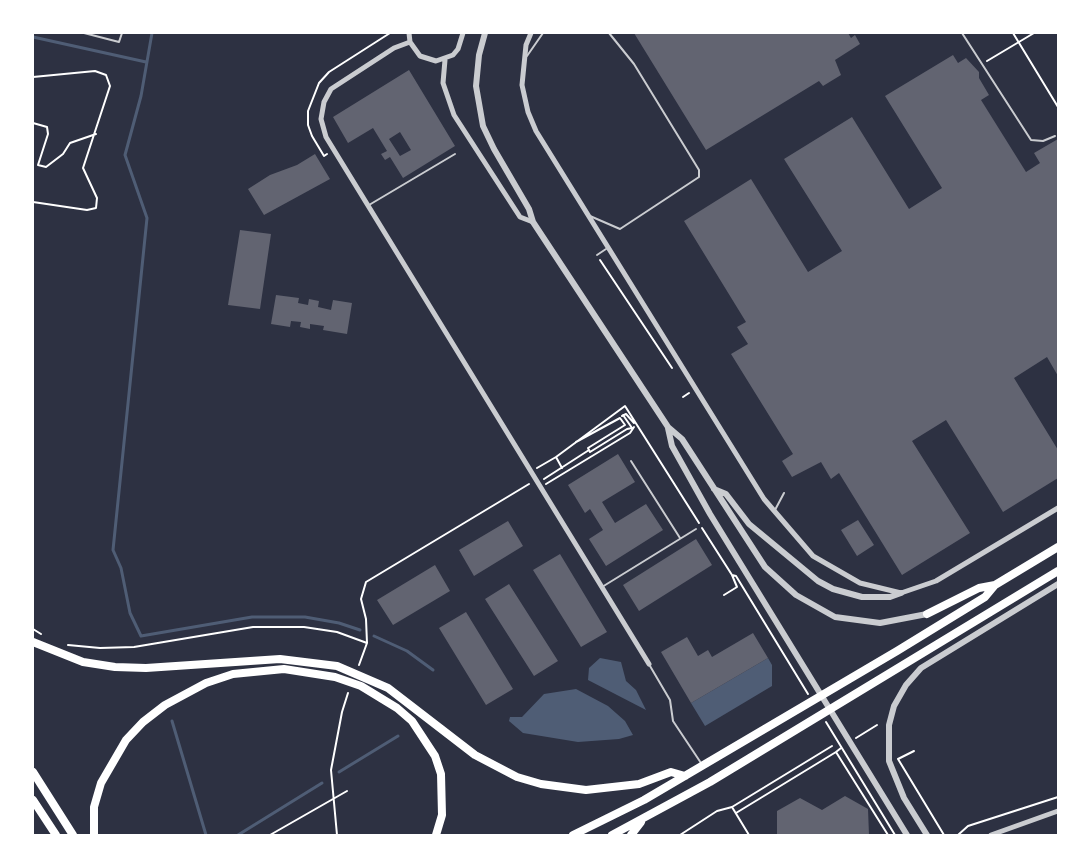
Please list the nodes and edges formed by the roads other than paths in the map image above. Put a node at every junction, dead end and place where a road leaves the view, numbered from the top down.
1 (84, 33) edge
2 (122, 33) edge
3 (409, 33) edge
4 (463, 33) edge
5 (485, 33) edge
6 (531, 33) edge
7 (543, 33) edge
8 (609, 33) edge
9 (962, 33) edge
10 (410, 42) junction
11 (525, 58) junction
12 (445, 60) junction
13 (1055, 136) dead end
14 (455, 154) dead end
15 (369, 205) junction
16 (589, 216) junction
17 (533, 222) junction
18 (606, 249) dead end
19 (597, 255) road end
20 (668, 427) junction
21 (632, 461) dead end
22 (714, 489) junction
23 (784, 493) dead end
24 (1058, 508) edge
25 (775, 510) junction
26 (696, 529) dead end
27 (680, 538) junction
28 (1058, 547) edge
29 (1058, 571) edge
30 (1058, 584) edge
31 (994, 585) junction
32 (602, 587) junction
33 (901, 593) junction
34 (927, 614) joint
35 (33, 642) edge
36 (649, 664) joint
37 (703, 765) junction
38 (33, 772) edge
39 (685, 776) junction
40 (33, 800) edge
41 (1058, 813) edge
42 (643, 819) junction
43 (56, 835) edge
44 (73, 835) edge
45 (94, 835) edge
46 (436, 835) edge
47 (573, 835) edge
48 (612, 835) edge
49 (631, 835) edge
50 (907, 835) edge
51 (927, 835) edge
52 (991, 835) edge

1 - 2 lane
3 - 10 street
4 - 12 street
5 - 17 street
6 - 11 street
7 - 11 lane
8 - 16 lane
9 - 13 lane
10 - 12 street
10 - 15 street
11 - 16 street
12 - 17 street
14 - 15 lane
15 - 32 street
16 - 25 street
17 - 20 street
18 - 19 lane
20 - 22 street
20 - 50 street
21 - 27 lane
22 - 33 street
22 - 34 street
23 - 25 lane
24 - 33 street
25 - 33 street
26 - 27 lane
27 - 32 lane
28 - 31 highway
29 - 42 highway
30 - 51 street
31 - 34 highway
31 - 37 highway
32 - 36 street
35 - 39 highway
36 - 37 lane
37 - 39 highway
38 - 44 highway
39 - 47 highway
40 - 43 highway
41 - 52 street
42 - 48 highway
42 - 49 highway
45 - 46 highway

